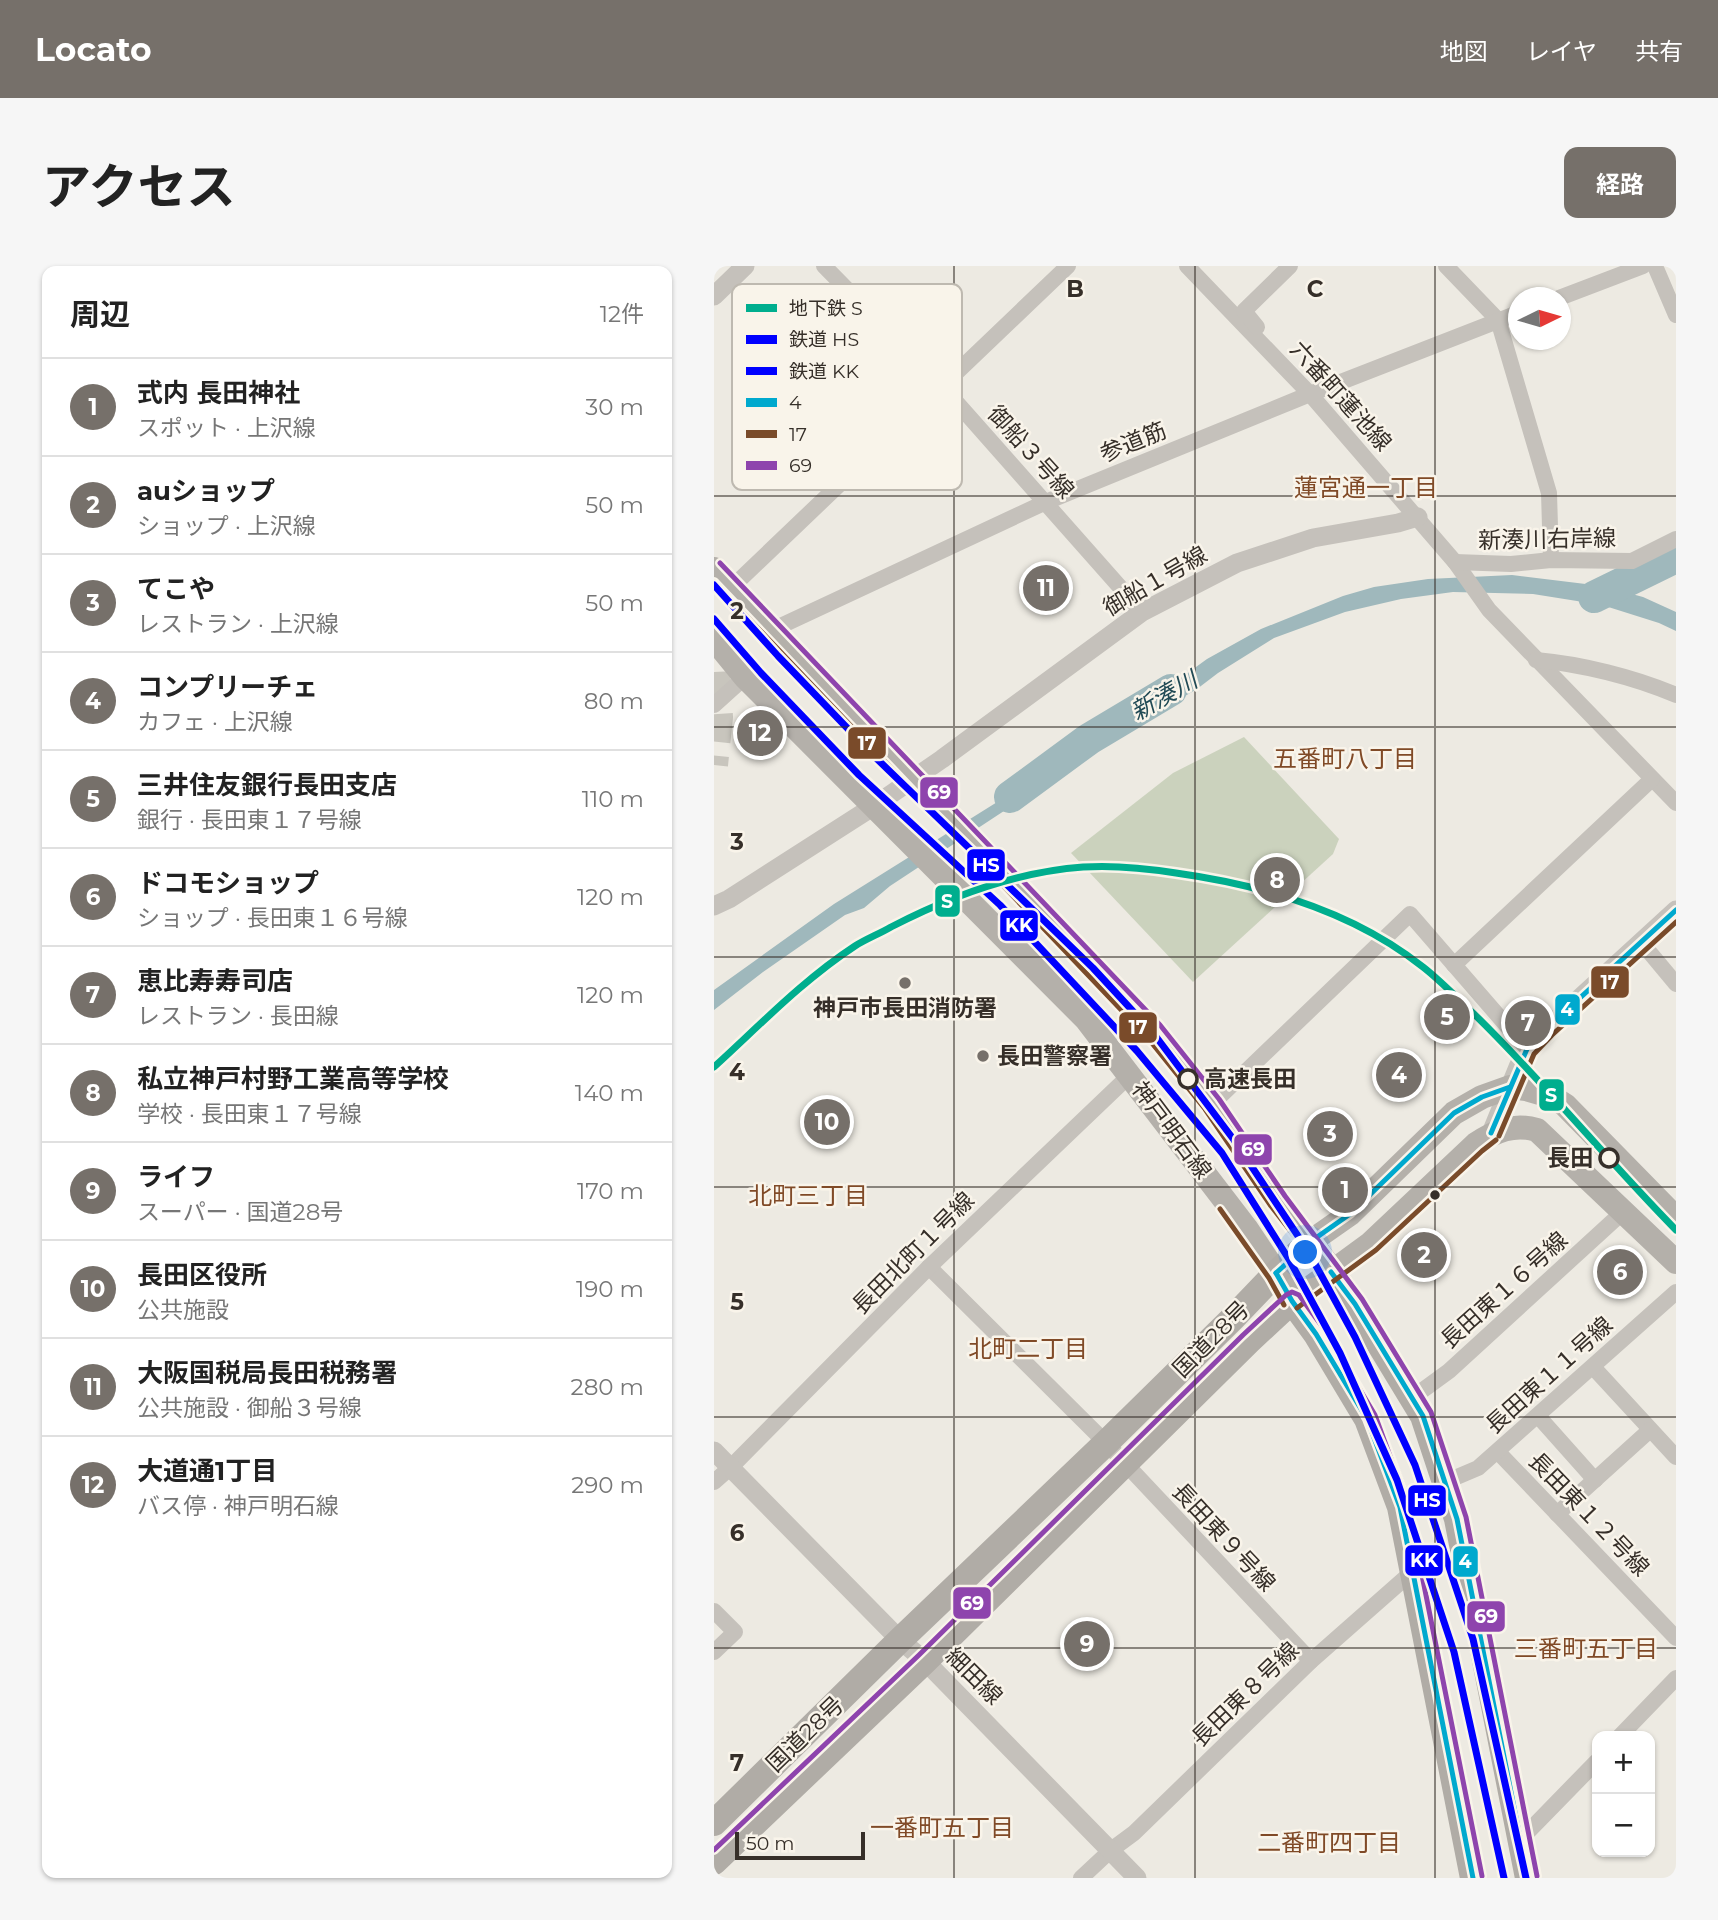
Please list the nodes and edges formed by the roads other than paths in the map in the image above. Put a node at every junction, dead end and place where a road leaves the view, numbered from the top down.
1 (745, 266) edge
2 (824, 266) edge
3 (1068, 266) edge
4 (1187, 266) edge
5 (1290, 266) edge
6 (1446, 266) edge
7 (1643, 266) edge
8 (1655, 266) edge
9 (842, 284) edge
10 (1571, 293) edge
11 (714, 296) edge
12 (1676, 314) edge
13 (1508, 316) edge
14 (1498, 320) junction
15 (962, 367) edge
16 (1310, 394) junction
17 (962, 408) edge
18 (833, 490) edge
19 (1046, 502) junction
20 (1418, 517) junction
21 (1676, 539) edge
22 (1550, 560) junction
23 (1455, 562) junction
24 (714, 569) edge
25 (731, 588) junction
26 (1142, 612) junction
27 (772, 630) junction
28 (714, 639) edge
29 (1536, 660) junction
30 (746, 677) junction
31 (1676, 695) edge
32 (714, 705) edge
33 (1652, 779) junction
34 (920, 786) junction
35 (1676, 803) edge
36 (881, 813) junction
37 (714, 906) edge
38 (1676, 910) edge
39 (1641, 942) junction
40 (1454, 965) junction
41 (1676, 984) edge
42 (1527, 1049) junction
43 (1130, 1075) junction
44 (1510, 1087) junction
45 (1212, 1104) junction
46 (1491, 1133) junction
47 (1624, 1211) junction
48 (1676, 1218) edge
49 (1310, 1242) junction
50 (1676, 1262) edge
51 (929, 1267) junction
52 (1331, 1272) junction
53 (1276, 1273) junction
54 (1676, 1292) edge
55 (1293, 1301) junction
56 (1593, 1367) junction
57 (1412, 1398) junction
58 (1538, 1416) junction
59 (1650, 1430) junction
60 (1106, 1443) junction
61 (714, 1451) edge
62 (1498, 1452) junction
63 (1676, 1457) edge
64 (1125, 1465) junction
65 (731, 1467) junction
66 (1595, 1480) junction
67 (714, 1482) edge
68 (1445, 1482) junction
69 (1557, 1514) junction
70 (1412, 1572) junction
71 (714, 1611) edge
72 (1676, 1638) edge
73 (901, 1640) junction
74 (714, 1652) edge
75 (925, 1661) junction
76 (1311, 1661) junction
77 (1676, 1678) edge
78 (1625, 1731) edge
79 (1592, 1766) edge
80 (714, 1823) edge
81 (1520, 1840) junction
82 (1111, 1850) junction
83 (714, 1862) edge
84 (1081, 1878) edge
85 (1137, 1878) edge
86 (1473, 1878) edge
87 (1528, 1878) edge

1 - 11 street
2 - 9 street, 御船３号線
3 - 15 street
4 - 16 street, 六番町蓮池線
5 - 16 street
6 - 14 street
7 - 10 street
8 - 12 street
13 - 14 street, 参道筋
14 - 16 street, 参道筋
14 - 22 street
16 - 19 street, 参道筋
16 - 20 street, 六番町蓮池線
17 - 19 street, 御船３号線
18 - 25 street
19 - 26 street, 御船３号線
19 - 27 street, 参道筋
20 - 23 street, 六番町蓮池線
20 - 26 street, 御船１号線
21 - 22 street, 新湊川右岸線
22 - 23 street, 新湊川右岸線
23 - 29 street, 六番町蓮池線
24 - 25 main road, 神戸明石線
25 - 27 main road, 神戸明石線
26 - 34 street, 御船１号線
27 - 34 main road, 神戸明石線
28 - 30 main road, 神戸明石線
29 - 31 street
29 - 33 street
30 - 32 street
30 - 36 main road, 神戸明石線
33 - 35 street
33 - 40 street
34 - 36 street, 御船１号線
34 - 45 main road, 神戸明石線
36 - 37 street, 御船１号線
36 - 43 main road, 神戸明石線
38 - 39 street
39 - 41 street
39 - 42 street
40 - 42 street
40 - 45 street
42 - 44 street
43 - 51 street, 長田北町１号線
43 - 53 main road, 神戸明石線
44 - 46 street
44 - 48 main road
44 - 49 main road
45 - 49 main road, 神戸明石線
46 - 47 main road
46 - 52 main road
47 - 50 main road
47 - 57 street, 長田東１６号線
49 - 52 highway
49 - 53 highway, 国道28号
51 - 60 street, 長田東９号線
51 - 65 street, 長田北町１号線
52 - 55 main road
52 - 57 highway
53 - 55 main road, 神戸明石線
53 - 60 highway, 国道28号
54 - 56 street, 長田東１１号線
55 - 64 highway, 国道28号
55 - 70 highway
56 - 58 street, 長田東１１号線
56 - 59 street
57 - 68 highway
58 - 62 street, 長田東１１号線
58 - 66 street
59 - 63 street
59 - 66 street
60 - 64 street, 長田東９号線
60 - 73 highway, 国道28号
61 - 65 street, 細田線
62 - 68 street, 長田東１１号線
62 - 69 street, 長田東１２号線
64 - 75 highway, 国道28号
64 - 76 street, 長田東９号線
65 - 67 street, 長田北町１号線
65 - 73 street, 細田線
66 - 69 street
68 - 81 highway
69 - 72 street, 長田東１２号線
70 - 76 street, 長田東８号線
70 - 86 highway
71 - 74 street
73 - 75 street, 細田線
73 - 80 highway, 国道28号
75 - 82 street, 細田線
75 - 83 highway, 国道28号
76 - 82 street, 長田東８号線
77 - 78 street
79 - 81 street
81 - 87 highway
82 - 84 street, 長田東８号線
82 - 85 street, 細田線

